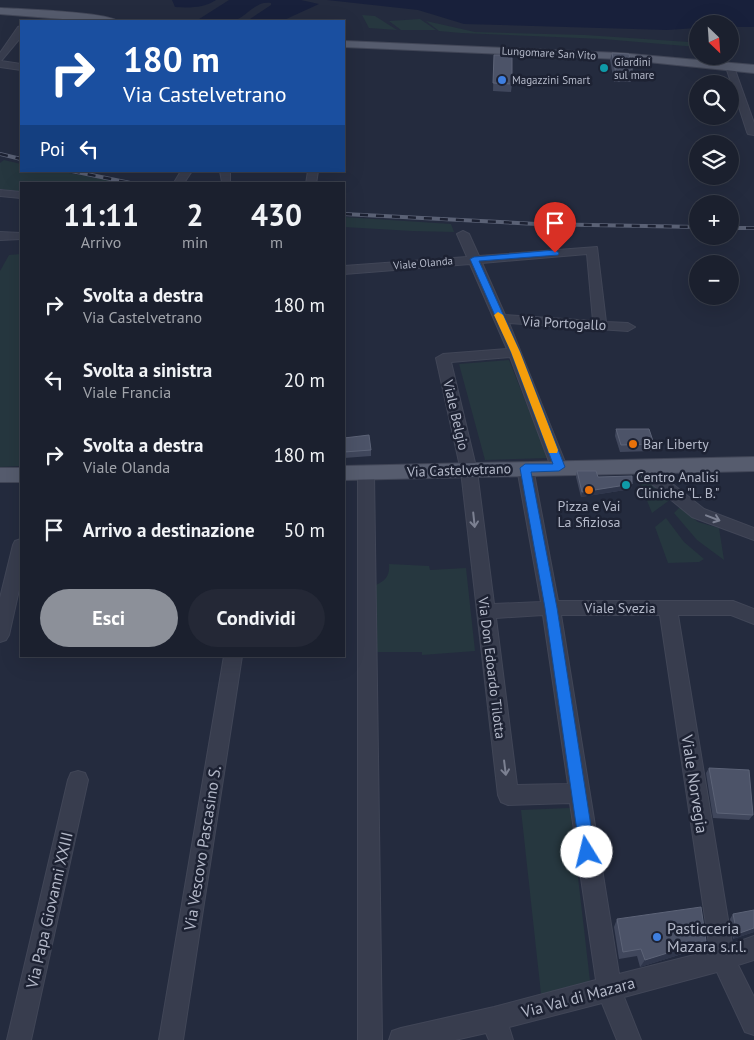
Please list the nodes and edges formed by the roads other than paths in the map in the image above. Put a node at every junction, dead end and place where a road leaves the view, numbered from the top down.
1 (0, 11) edge
2 (30, 17) edge
3 (104, 20) edge
4 (20, 35) edge
5 (345, 44) edge
6 (0, 60) edge
7 (0, 64) edge
8 (20, 67) edge
9 (730, 67) junction
10 (754, 69) edge
11 (733, 75) edge
12 (739, 88) edge
13 (739, 92) edge
14 (754, 106) edge
15 (752, 132) dead end
16 (186, 172) edge
17 (180, 181) dead end
18 (0, 193) edge
19 (20, 195) edge
20 (463, 234) dead end
21 (0, 236) edge
22 (20, 236) edge
23 (474, 259) junction
24 (345, 270) edge
25 (500, 319) junction
26 (600, 325) junction
27 (628, 327) dead end
28 (515, 352) junction
29 (754, 464) edge
30 (559, 467) junction
31 (641, 467) junction
32 (525, 468) junction
33 (469, 472) junction
34 (345, 473) edge
35 (366, 473) junction
36 (0, 475) edge
37 (20, 475) edge
38 (754, 534) edge
39 (20, 549) edge
40 (551, 608) junction
41 (668, 608) junction
42 (485, 612) junction
43 (754, 617) edge
44 (0, 635) edge
45 (233, 657) edge
46 (78, 780) dead end
47 (578, 793) junction
48 (754, 948) edge
49 (723, 959) junction
50 (609, 989) junction
51 (754, 1023) edge
52 (497, 1030) edge
53 (19, 1040) edge
54 (170, 1040) edge
55 (370, 1040) edge
56 (402, 1040) edge
57 (629, 1040) edge

1 - 2 main road
2 - 3 main road
4 - 6 street
5 - 9 main road, Lungomare San Vito
7 - 8 street
9 - 10 main road, Lungomare San Vito
9 - 11 street
12 - 14 street
13 - 15 street
16 - 17 street
18 - 19 street
20 - 23 street
21 - 22 street
23 - 24 street, Viale Olanda
23 - 25 street
23 - 26 street, Viale Olanda
25 - 26 street, Via Portogallo
25 - 28 street
26 - 27 street, Via Portogallo
28 - 30 street
28 - 33 street, Viale Belgio
29 - 31 main road, Via Castelvetrano
30 - 31 main road, Via Castelvetrano
30 - 32 main road, Via Castelvetrano
31 -> 38 street
32 - 33 main road, Via Castelvetrano
32 - 40 street
33 - 35 main road, Via Castelvetrano
33 -> 42 street, Via Don Edoardo Tilotta
34 - 35 main road, Via Castelvetrano
35 - 55 street
36 - 37 main road
39 - 44 street
40 - 41 street, Viale Svezia
40 - 42 street, Viale Svezia
40 - 47 street
41 - 43 street, Viale Svezia
41 - 49 street, Viale Norvegia
42 -> 47 street, Via Don Edoardo Tilotta
45 - 54 street, Via Vescovo Pascasino S.
46 - 53 street, Via Papa Giovanni XXIII
47 - 50 street
48 - 49 street, Via Val di Mazara
49 - 50 street, Via Val di Mazara
49 - 51 street, Viale Norvegia
50 - 52 street, Via Val di Mazara
50 - 57 street
52 - 56 street, Via Val di Mazara

